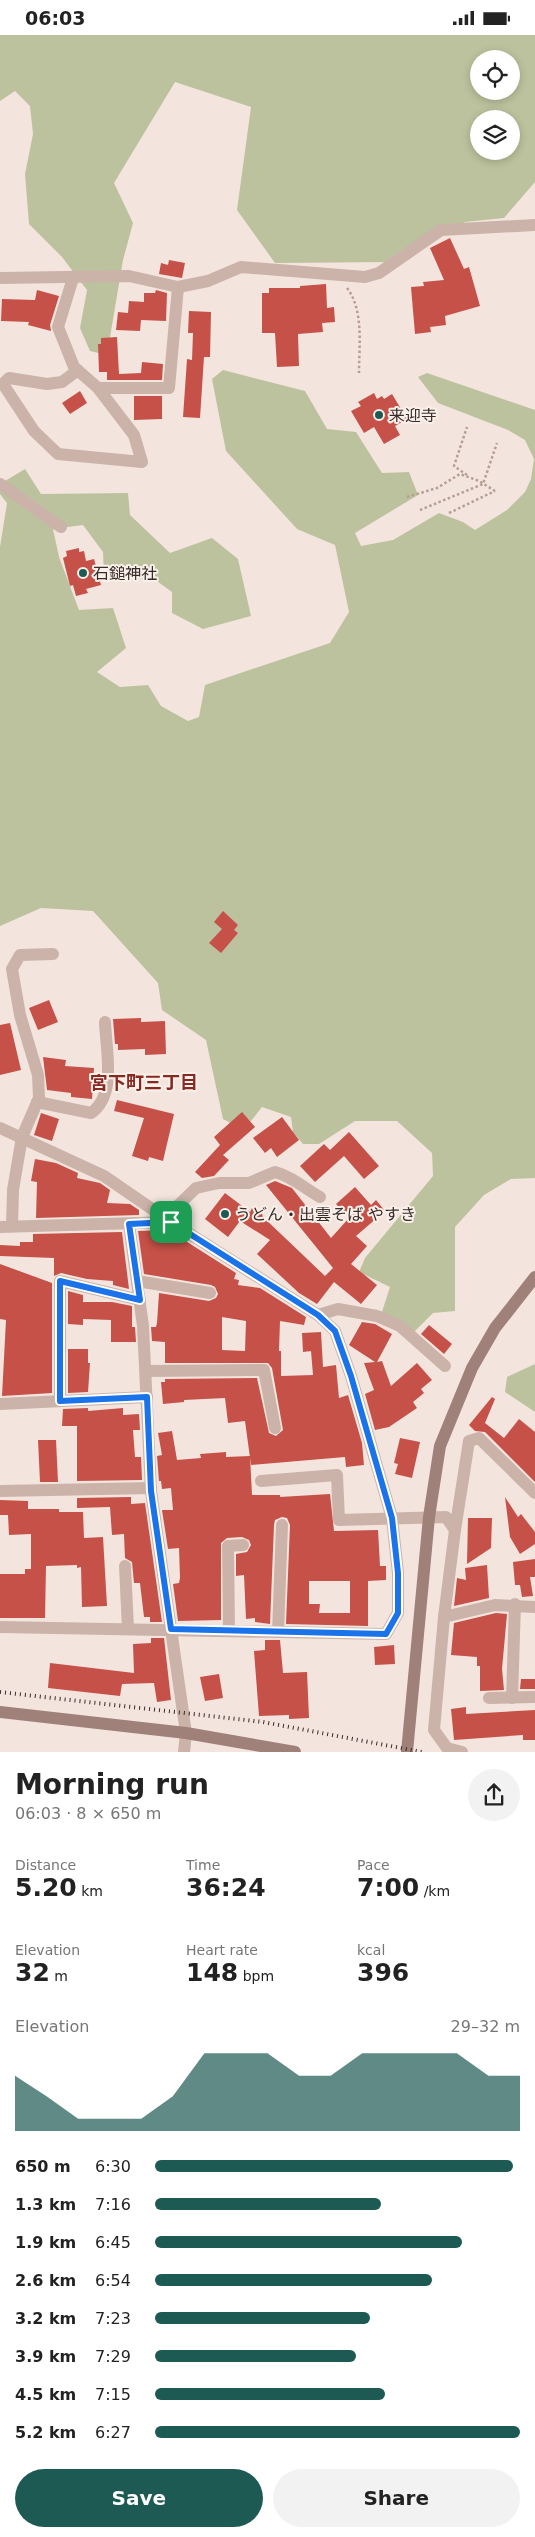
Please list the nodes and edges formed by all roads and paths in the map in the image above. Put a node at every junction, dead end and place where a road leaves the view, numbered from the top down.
1 (535, 225) edge
2 (337, 275) junction
3 (0, 278) edge
4 (73, 278) junction
5 (178, 287) junction
6 (78, 370) junction
7 (359, 373) dead end
8 (98, 388) junction
9 (467, 427) dead end
10 (497, 443) dead end
11 (469, 477) junction
12 (483, 484) junction
13 (0, 485) edge
14 (407, 497) dead end
15 (420, 510) dead end
16 (448, 513) dead end
17 (61, 527) dead end
18 (53, 954) dead end
19 (105, 1022) dead end
20 (37, 1102) junction
21 (0, 1128) edge
22 (22, 1137) junction
23 (320, 1197) dead end
24 (168, 1220) junction
25 (129, 1224) junction
26 (6, 1227) edge
27 (535, 1277) edge
28 (137, 1281) junction
29 (210, 1293) dead end
30 (140, 1300) junction
31 (318, 1315) junction
32 (445, 1366) dead end
33 (146, 1371) junction
34 (147, 1397) junction
35 (60, 1401) junction
36 (0, 1404) edge
37 (275, 1428) dead end
38 (261, 1481) dead end
39 (151, 1488) junction
40 (0, 1491) edge
41 (535, 1493) edge
42 (429, 1517) junction
43 (392, 1518) junction
44 (282, 1525) dead end
45 (455, 1530) junction
46 (243, 1545) dead end
47 (125, 1566) dead end
48 (515, 1604) junction
49 (535, 1607) edge
50 (444, 1617) junction
51 (0, 1627) edge
52 (128, 1629) junction
53 (171, 1629) junction
54 (229, 1631) junction
55 (278, 1632) junction
56 (535, 1697) edge
57 (489, 1698) dead end
58 (512, 1698) junction
59 (0, 1712) edge
60 (186, 1733) junction
61 (184, 1752) edge
62 (295, 1752) edge
63 (407, 1752) edge
64 (462, 1752) edge

1 - 2 street
2 - 5 street
2 - 7 path
3 - 4 street
4 - 5 street
4 - 6 street
5 - 8 street
6 - 8 street
6 - 8 street
9 - 11 path
10 - 12 path
11 - 12 path
11 - 14 path
12 - 15 path
12 - 16 path
13 - 17 street
18 - 20 street
19 - 20 street
20 - 22 street
21 - 22 street
22 - 24 street
22 - 26 street
23 - 24 street
24 - 25 street
24 - 31 street
25 - 26 street
25 - 28 street
27 - 42 street
28 - 29 street
28 - 30 street
30 - 33 street
30 - 35 street
31 - 32 street
31 - 43 street
33 - 34 street
33 - 37 street
34 - 35 street
34 - 39 street
35 - 36 street
38 - 43 street
39 - 40 street
39 - 53 street
41 - 45 street
42 - 43 street
42 - 45 street
42 - 63 street
43 - 55 street
44 - 55 street
45 - 50 street
46 - 54 street
47 - 52 street
48 - 49 street
48 - 50 street
48 - 58 street
50 - 64 street
51 - 52 street
52 - 53 street
53 - 54 street
53 - 60 street
54 - 55 street
56 - 58 street
57 - 58 street
59 - 60 street
60 - 61 street
60 - 62 street

